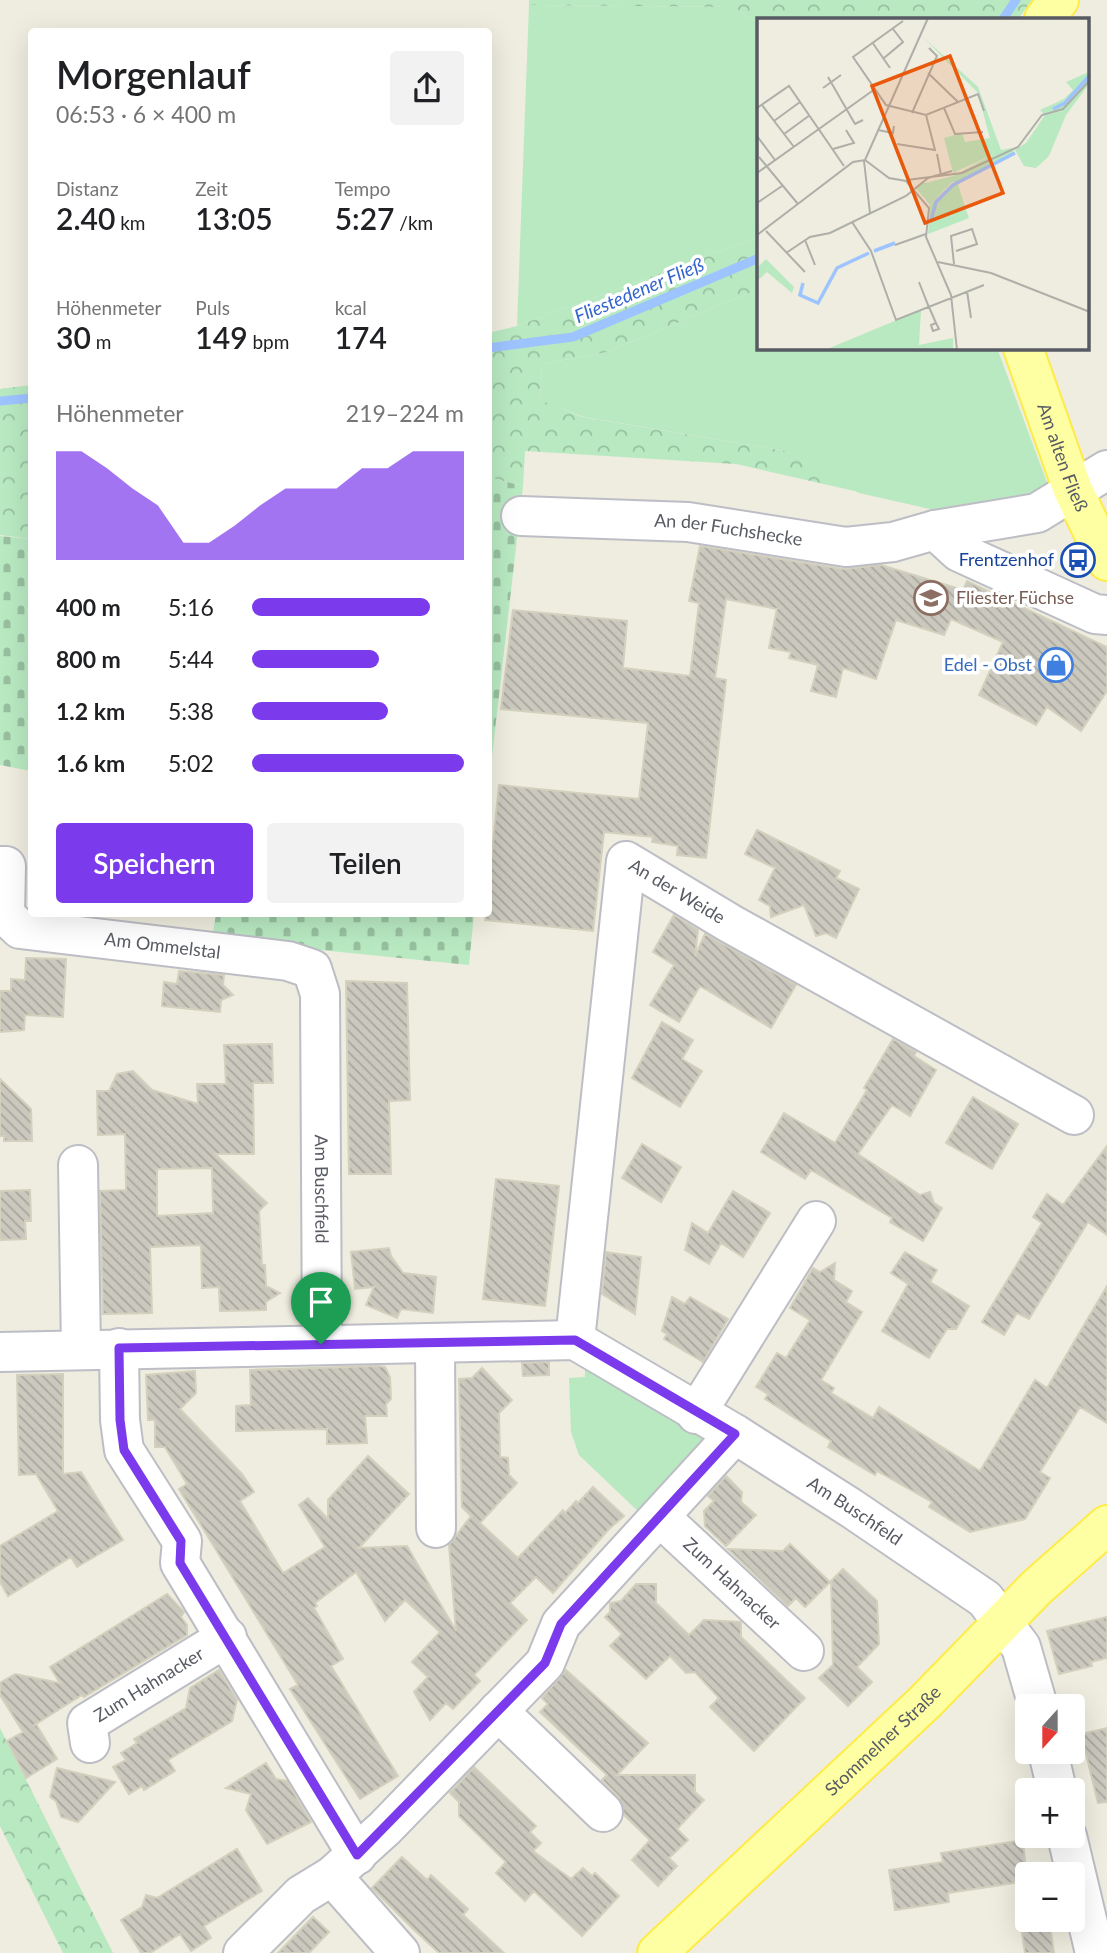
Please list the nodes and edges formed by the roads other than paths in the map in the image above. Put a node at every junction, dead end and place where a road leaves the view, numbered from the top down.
1 (1059, 0) edge
2 (1045, 18) edge
3 (1024, 350) edge
4 (1107, 470) edge
5 (1073, 490) junction
6 (521, 516) dead end
7 (934, 530) junction
8 (1107, 561) edge
9 (1107, 615) edge
10 (0, 866) edge
11 (319, 1035) joint
12 (1074, 1115) dead end
13 (78, 1165) dead end
14 (816, 1221) dead end
15 (575, 1340) junction
16 (435, 1343) junction
17 (321, 1344) junction
18 (119, 1348) junction
19 (81, 1349) junction
20 (0, 1352) edge
21 (696, 1414) junction
22 (735, 1434) junction
23 (660, 1517) junction
24 (1107, 1525) edge
25 (436, 1528) dead end
26 (1003, 1623) junction
27 (227, 1637) junction
28 (804, 1651) dead end
29 (1035, 1694) edge
30 (498, 1711) junction
31 (90, 1744) dead end
32 (603, 1812) dead end
33 (1072, 1848) edge
34 (344, 1866) junction
35 (1095, 1905) edge
36 (243, 1953) edge
37 (400, 1953) edge
38 (657, 1953) edge
39 (1095, 1953) edge

1 - 2 main road
3 - 5 main road, Am alten Fließ
4 - 5 street, An der Fuchshecke
5 - 7 street, An der Fuchshecke
5 - 8 main road, Am alten Fließ
6 - 7 street, An der Fuchshecke
7 - 9 street
10 - 11 street, Am Ommelstal
11 - 17 street, Am Buschfeld
12 - 15 street, An der Weide
13 - 19 street
14 - 21 street
15 - 16 street
15 - 21 street, Am Buschfeld
16 - 17 street
16 - 25 street
17 - 18 street
18 - 19 street
18 - 27 street
19 - 20 street
21 - 22 street, Am Buschfeld
22 - 23 street
22 - 26 street, Am Buschfeld
23 - 28 street, Zum Hahnacker
23 - 30 street
24 - 26 main road, Stommelner Straße
26 - 29 street, Am Buschfeld
26 - 38 main road, Stommelner Straße
27 - 31 street, Zum Hahnacker
27 - 34 street
30 - 32 street
30 - 34 street
33 - 35 street
34 - 36 street
34 - 37 street
35 - 39 street

